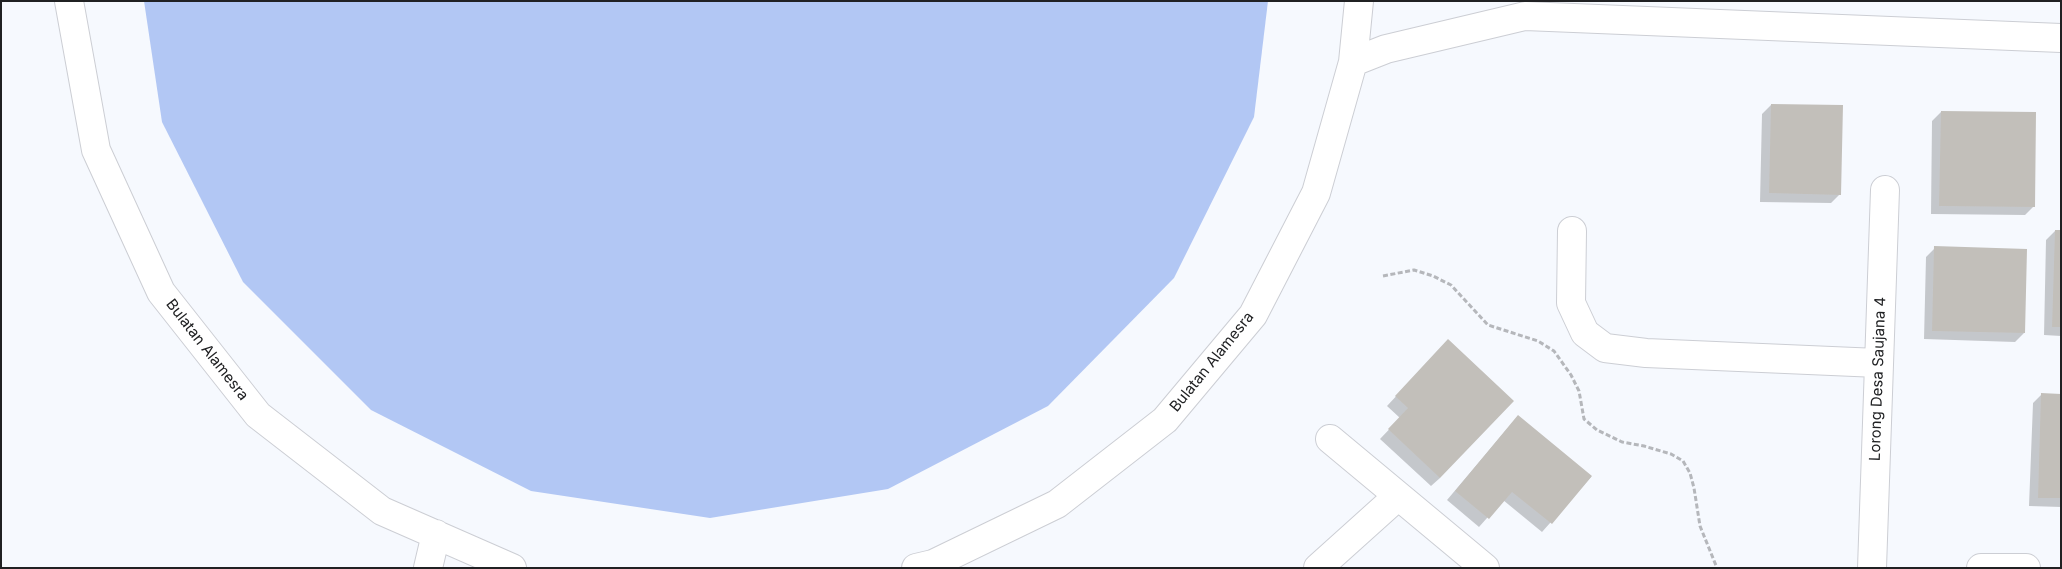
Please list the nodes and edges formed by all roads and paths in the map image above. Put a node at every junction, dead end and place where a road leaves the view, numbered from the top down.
1 (69, 1) edge
2 (1359, 1) edge
3 (2061, 38) edge
4 (1353, 62) junction
5 (1884, 190) dead end
6 (1572, 231) dead end
7 (1383, 276) dead end
8 (1878, 363) junction
9 (1330, 439) dead end
10 (1398, 496) junction
11 (436, 534) junction
12 (428, 568) edge
13 (512, 568) edge
14 (916, 568) edge
15 (1318, 568) edge
16 (1485, 568) edge
17 (1717, 568) edge
18 (1872, 568) edge
19 (1981, 568) edge
20 (2026, 568) edge

1 - 11 street, Bulatan Alamesra
2 - 4 street, Bulatan Alamesra
3 - 4 street
4 - 14 street, Bulatan Alamesra
5 - 8 street, Lorong Desa Saujana 4
6 - 8 street
7 - 17 path
8 - 18 street, Lorong Desa Saujana 4
9 - 10 street
10 - 15 street
10 - 16 street
11 - 12 street
11 - 13 street, Bulatan Alamesra
19 - 20 street

